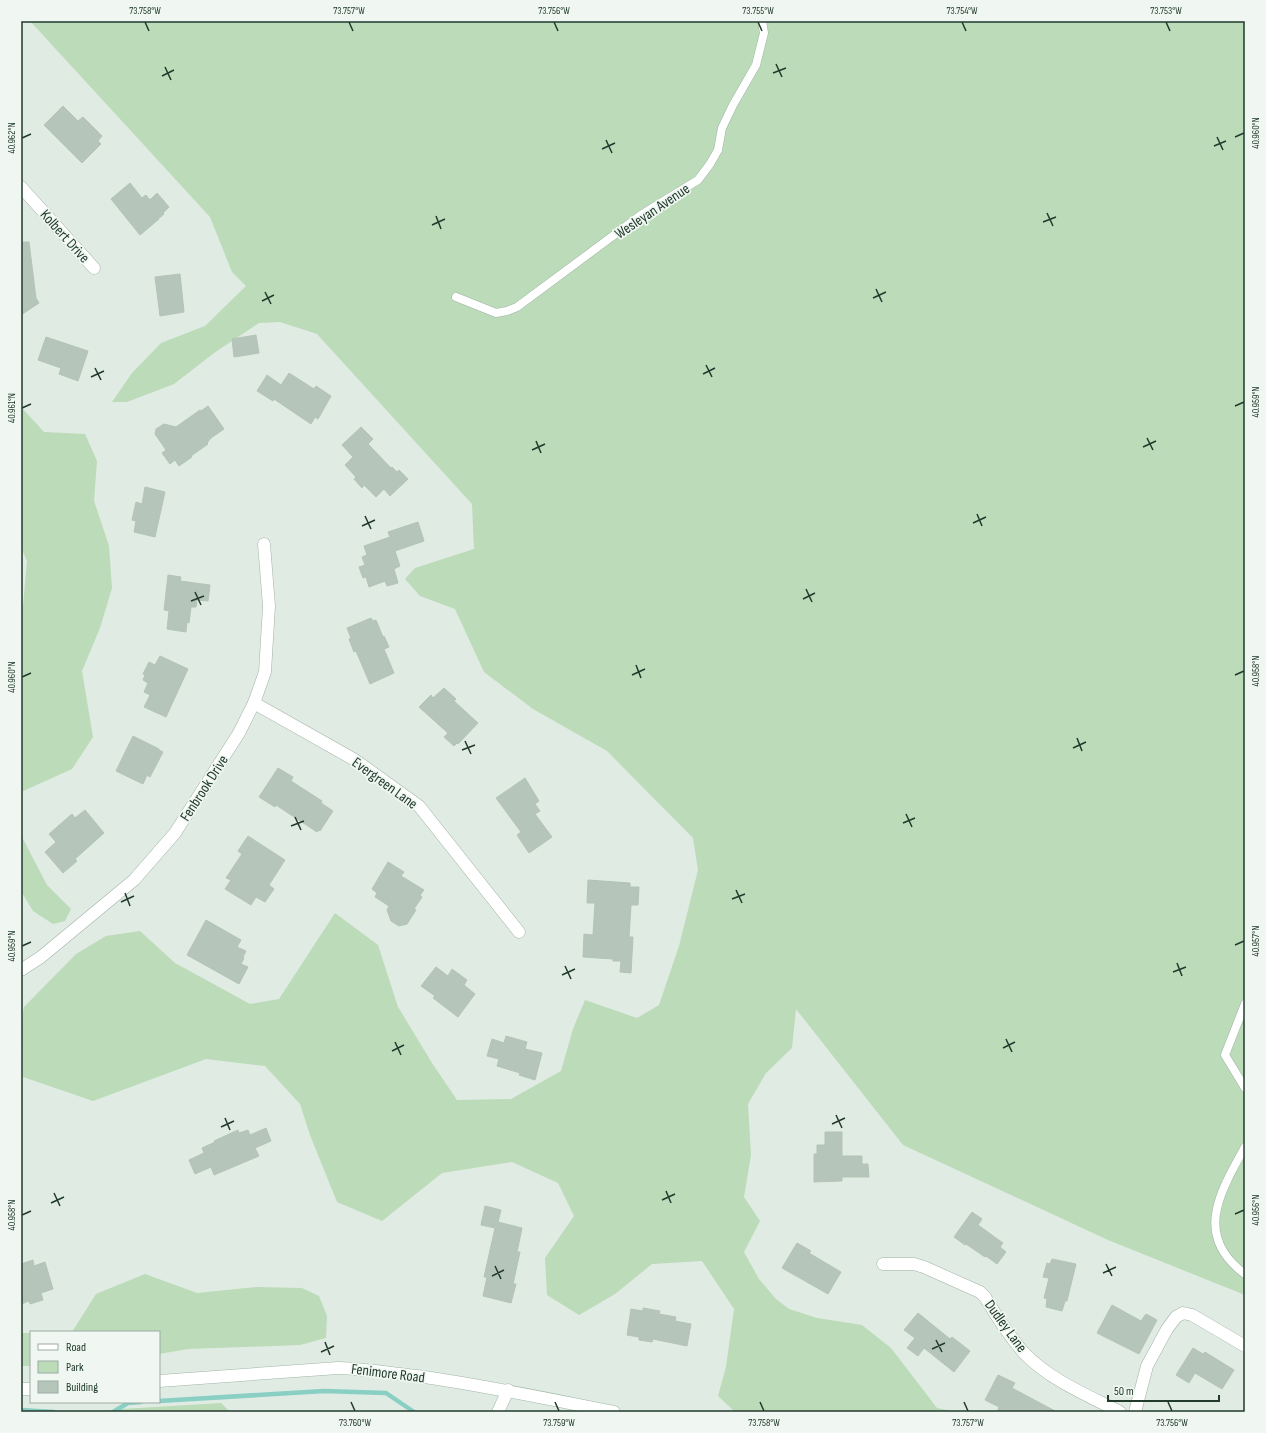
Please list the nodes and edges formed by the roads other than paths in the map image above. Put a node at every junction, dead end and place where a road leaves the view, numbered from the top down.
1 (762, 21) edge
2 (21, 187) edge
3 (94, 268) dead end
4 (456, 297) dead end
5 (264, 544) dead end
6 (254, 704) junction
7 (519, 932) dead end
8 (21, 970) edge
9 (1245, 1004) edge
10 (1245, 1086) edge
11 (1245, 1147) edge
12 (884, 1264) dead end
13 (1245, 1274) edge
14 (1245, 1346) edge
15 (160, 1381) edge
16 (508, 1390) junction
17 (498, 1412) edge
18 (614, 1412) edge
19 (1120, 1412) edge
20 (1136, 1412) edge

1 - 4 lane, Wesleyan Avenue
2 - 3 street, Kolbert Drive
5 - 6 street, Fenbrook Drive
6 - 7 street, Evergreen Lane
6 - 8 street, Fenbrook Drive
9 - 10 lane
11 - 13 lane
12 - 19 street, Dudley Lane
14 - 20 street
15 - 16 street, Fenimore Road
16 - 17 street
16 - 18 street, Fenimore Road

